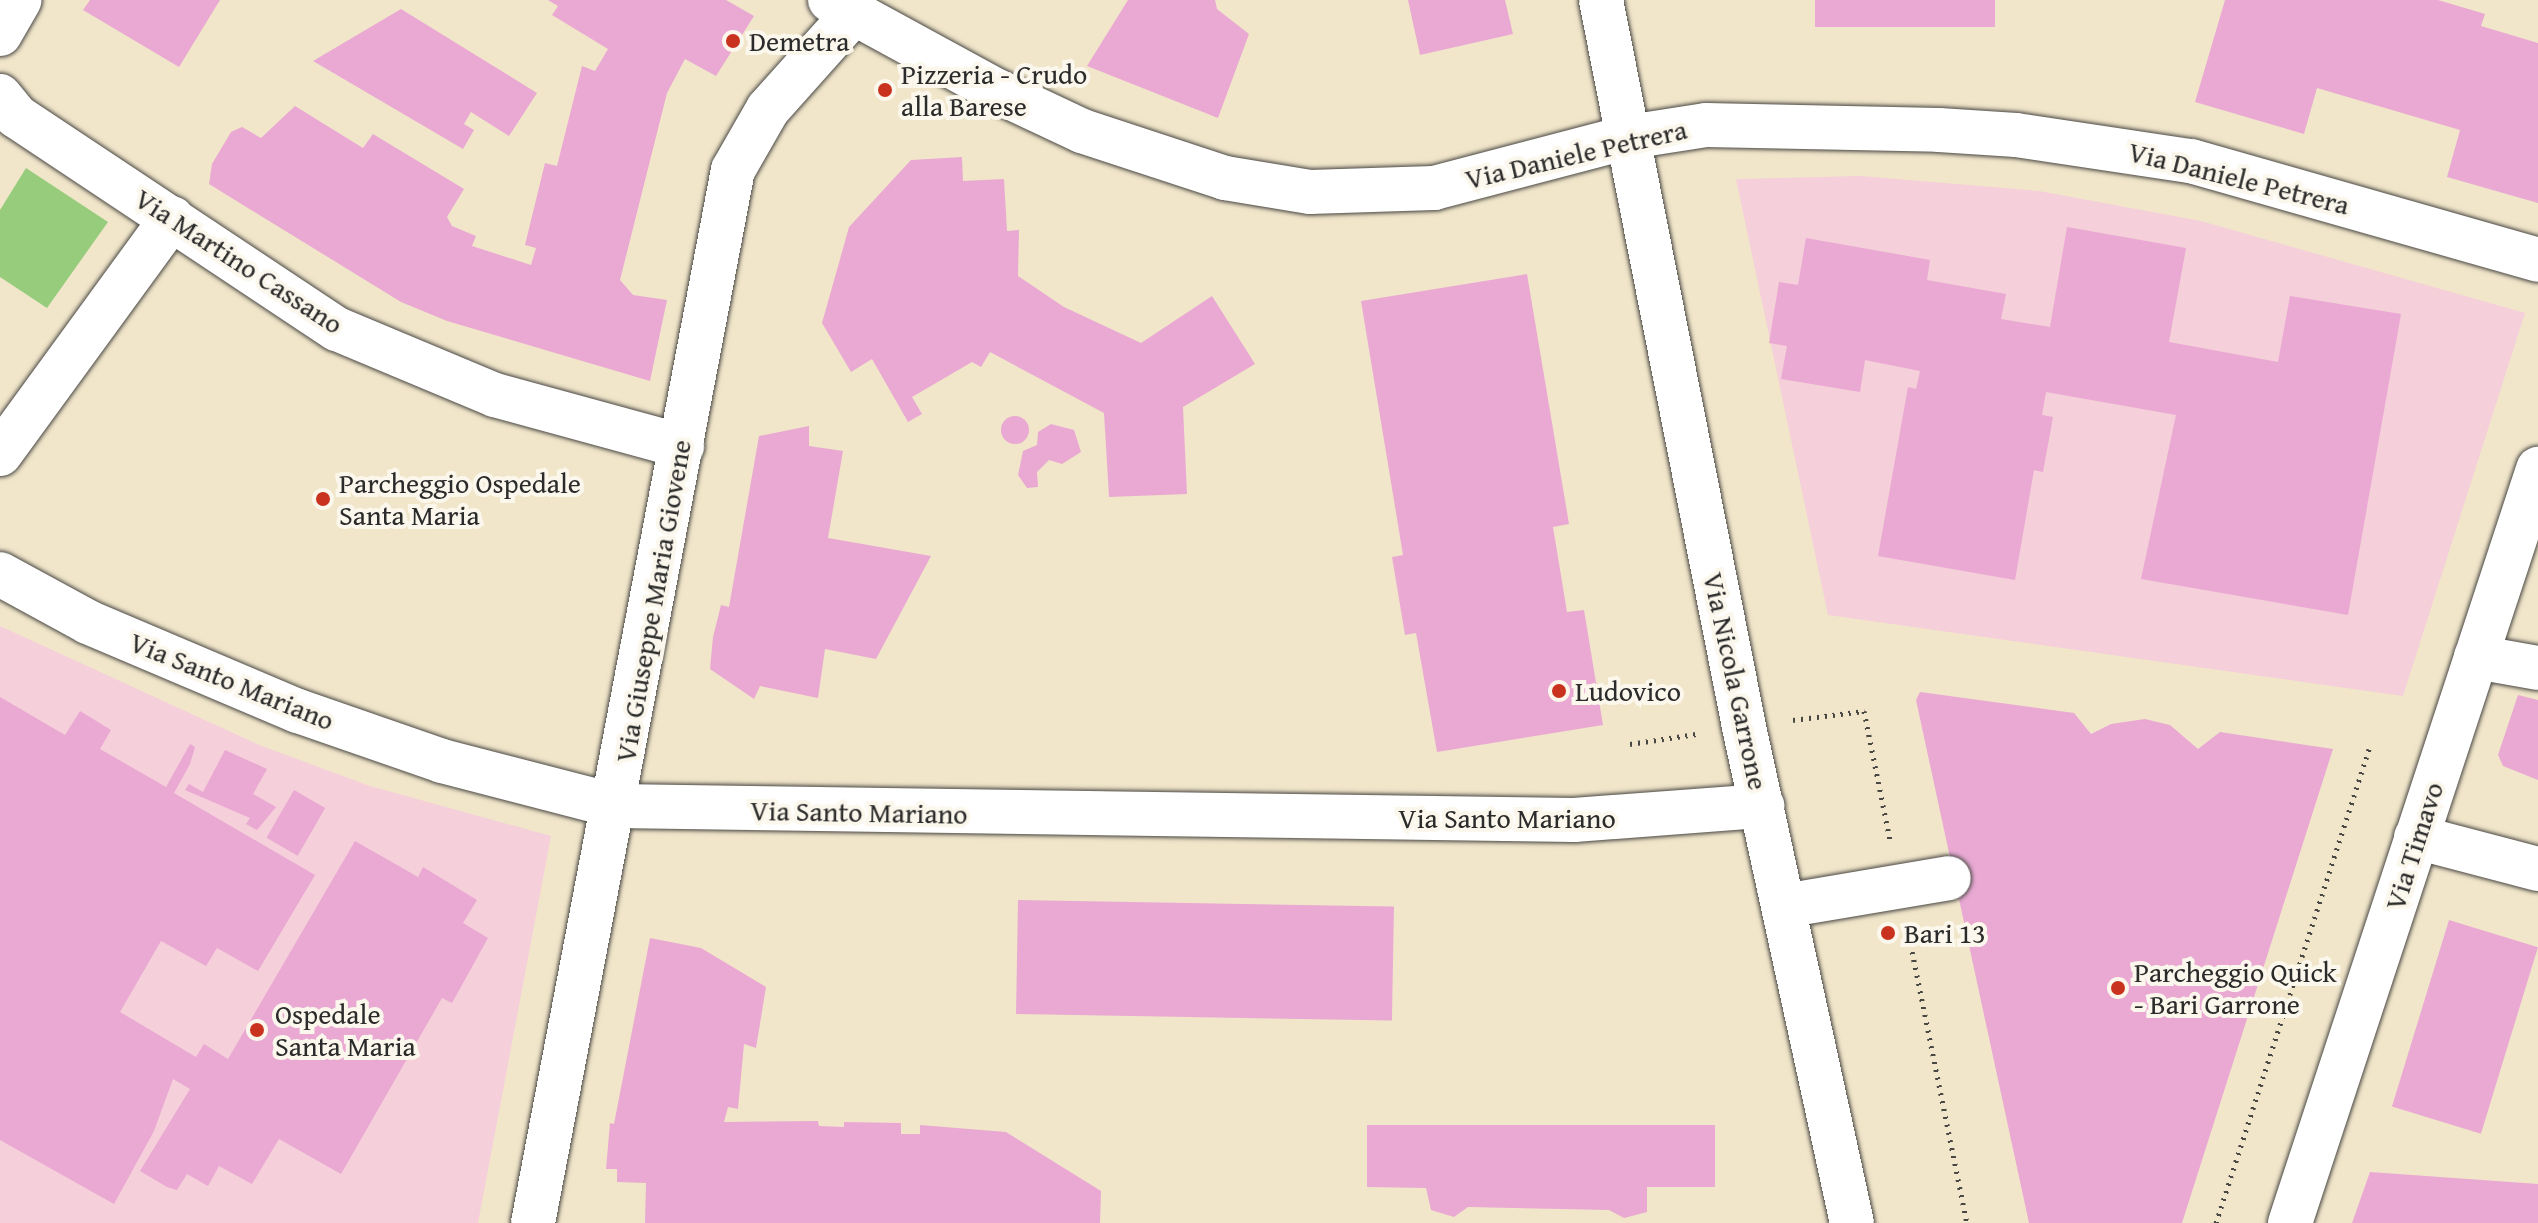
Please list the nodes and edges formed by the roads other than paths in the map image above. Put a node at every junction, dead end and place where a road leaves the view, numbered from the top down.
1 (1601, 0) edge
2 (841, 7) edge
3 (0, 96) edge
4 (1629, 137) junction
5 (172, 218) junction
6 (2538, 260) edge
7 (682, 446) junction
8 (0, 454) edge
9 (2538, 469) edge
10 (0, 574) edge
11 (2476, 657) junction
12 (2538, 668) edge
13 (616, 806) junction
14 (1762, 806) junction
15 (2416, 837) junction
16 (2538, 869) edge
17 (1949, 878) dead end
18 (1784, 906) junction
19 (533, 1223) edge
20 (1852, 1223) edge
21 (2290, 1223) edge

1 - 4 street, Via Nicola Garrone
2 - 4 street, Via Daniele Petrera
2 - 7 street, Via Giuseppe Maria Giovene
3 - 5 street, Via Martino Cassano
4 - 6 street, Via Daniele Petrera
4 - 14 street, Via Nicola Garrone
5 - 7 street, Via Martino Cassano
5 - 8 street
7 - 13 street, Via Giuseppe Maria Giovene
9 - 11 street, Via Timavo
10 - 13 street, Via Santo Mariano
11 - 12 street
11 - 15 street, Via Timavo
13 - 14 street, Via Santo Mariano
13 - 19 street, Via Giuseppe Maria Giovene
14 - 18 street, Via Nicola Garrone
15 - 16 street
15 - 21 street, Via Timavo
17 - 18 street
18 - 20 street, Via Nicola Garrone

